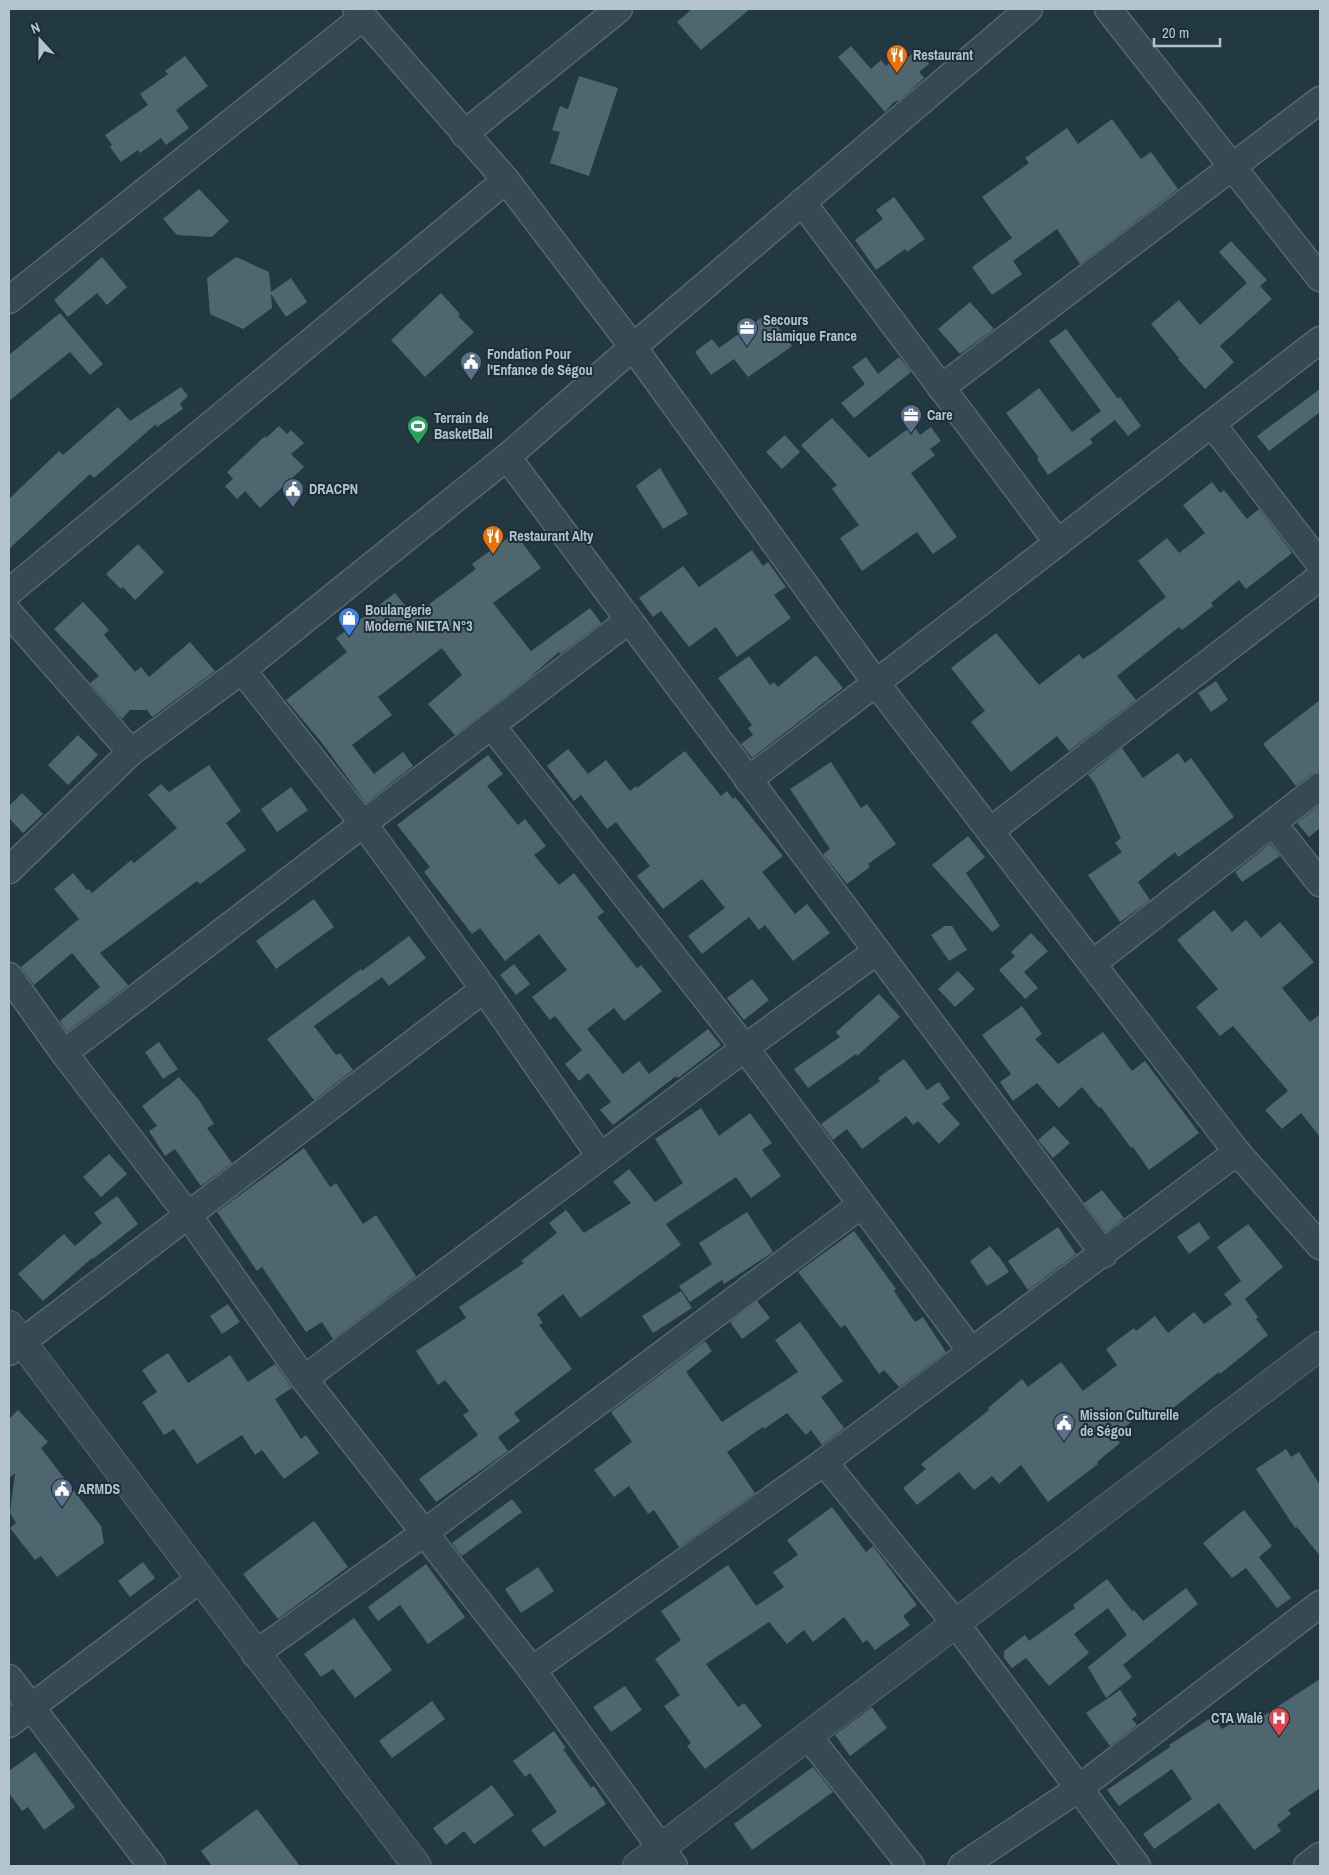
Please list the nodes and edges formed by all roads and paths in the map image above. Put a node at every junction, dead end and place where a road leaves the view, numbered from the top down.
1 (619, 9) edge
2 (1029, 9) edge
3 (1108, 9) edge
4 (360, 13) edge
5 (1320, 100) edge
6 (464, 134) junction
7 (1232, 167) junction
8 (506, 180) junction
9 (802, 202) junction
10 (1320, 278) edge
11 (9, 300) edge
12 (1320, 340) edge
13 (633, 347) junction
14 (941, 388) junction
15 (1212, 424) junction
16 (507, 457) junction
17 (1058, 543) junction
18 (1320, 564) edge
19 (1320, 577) edge
20 (9, 592) edge
21 (9, 613) edge
22 (629, 620) junction
23 (242, 670) junction
24 (876, 683) junction
25 (491, 725) junction
26 (131, 752) junction
27 (748, 780) junction
28 (1320, 786) edge
29 (1274, 822) junction
30 (363, 823) junction
31 (990, 831) junction
32 (9, 870) edge
33 (1320, 883) edge
34 (877, 951) junction
35 (1092, 964) junction
36 (9, 976) edge
37 (484, 989) junction
38 (745, 1048) junction
39 (64, 1052) junction
40 (1237, 1152) junction
41 (600, 1156) junction
42 (860, 1205) junction
43 (188, 1215) junction
44 (1320, 1246) edge
45 (1104, 1254) junction
46 (13, 1339) edge
47 (1320, 1346) edge
48 (971, 1351) junction
49 (304, 1379) junction
50 (824, 1462) junction
51 (424, 1533) junction
52 (200, 1579) junction
53 (1320, 1604) edge
54 (956, 1624) junction
55 (256, 1654) junction
56 (532, 1670) junction
57 (9, 1678) edge
58 (31, 1708) junction
59 (9, 1724) edge
60 (808, 1736) junction
61 (1078, 1790) junction
62 (1320, 1856) edge
63 (667, 1858) edge
64 (152, 1866) edge
65 (417, 1866) edge
66 (637, 1866) edge
67 (911, 1866) edge
68 (962, 1866) edge
69 (1136, 1866) edge
70 (1307, 1866) edge

1 - 6 street
2 - 9 street
3 - 7 street
4 - 6 street
4 - 11 street
5 - 7 street
6 - 8 street
7 - 10 street
7 - 14 street
8 - 13 street
8 - 20 street
9 - 13 street
9 - 14 street
12 - 15 street
13 - 16 street
13 - 24 street
14 - 17 street
15 - 17 street
15 - 18 street
16 - 22 street
16 - 23 street
17 - 24 street
19 - 31 street
21 - 26 street
22 - 25 street
22 - 27 street
23 - 26 street
23 - 30 street
24 - 27 street
24 - 31 street
25 - 30 street
25 - 38 street
26 - 32 street
27 - 34 street
28 - 29 street
29 - 33 street
29 - 35 street
30 - 37 street
30 - 39 street
31 - 35 street
34 - 38 street
34 - 45 street
35 - 40 street
36 - 39 street
37 - 41 street
37 - 43 street
38 - 41 street
38 - 42 street
39 - 43 street
40 - 44 street
40 - 45 street
41 - 49 street
42 - 48 street
42 - 51 street
43 - 46 street
43 - 49 street
45 - 48 street
46 - 52 street
47 - 54 street
48 - 50 street
49 - 51 street
50 - 54 street
50 - 56 street
51 - 55 street
51 - 56 street
52 - 55 street
52 - 58 street
53 - 61 street
54 - 60 street
54 - 61 street
55 - 65 street
56 - 63 street
57 - 58 street
58 - 59 street
58 - 64 street
60 - 63 street
60 - 67 street
61 - 68 street
61 - 69 street
62 - 70 street
63 - 66 street

